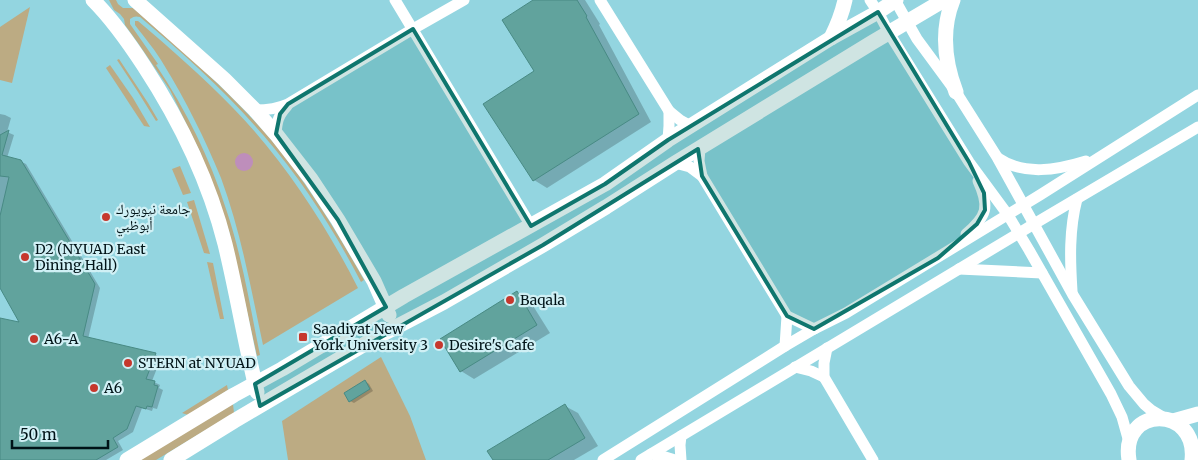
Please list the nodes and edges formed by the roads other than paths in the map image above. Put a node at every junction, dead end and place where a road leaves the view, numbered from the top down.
1 (93, 0) edge
2 (135, 0) edge
3 (395, 0) edge
4 (464, 0) edge
5 (600, 0) edge
6 (845, 0) edge
7 (896, 0) edge
8 (944, 0) edge
9 (953, 0) edge
10 (874, 6) edge
11 (907, 22) junction
12 (413, 29) junction
13 (889, 33) junction
14 (831, 38) junction
15 (956, 92) junction
16 (1198, 95) edge
17 (288, 104) junction
18 (256, 110) junction
19 (669, 111) junction
20 (691, 126) junction
21 (1198, 127) edge
22 (276, 134) junction
23 (668, 140) junction
24 (700, 148) junction
25 (1106, 153) junction
26 (997, 156) junction
27 (675, 162) junction
28 (969, 162) junction
29 (702, 176) junction
30 (605, 184) junction
31 (1077, 199) junction
32 (1023, 205) junction
33 (1008, 215) junction
34 (1034, 224) junction
35 (531, 226) junction
36 (1019, 234) junction
37 (543, 244) junction
38 (938, 258) junction
39 (960, 269) junction
40 (1042, 273) junction
41 (1073, 295) junction
42 (444, 302) junction
43 (386, 307) junction
44 (787, 316) junction
45 (395, 327) junction
46 (814, 330) junction
47 (785, 346) junction
48 (827, 348) junction
49 (796, 367) junction
50 (824, 377) junction
51 (255, 384) junction
52 (260, 406) junction
53 (1198, 414) edge
54 (1169, 420) junction
55 (681, 436) junction
56 (1129, 449) edge
57 (1198, 451) edge
58 (646, 457) edge
59 (127, 460) edge
60 (170, 460) edge
61 (603, 460) edge
62 (675, 460) edge
63 (681, 460) edge
64 (873, 460) edge
65 (1118, 460) edge
66 (1192, 460) edge

1 - 51 street
2 - 18 street
3 - 12 street
4 - 12 street
5 - 19 street
6 - 14 street
7 - 10 street
7 - 11 street
8 - 11 street
9 - 15 street
10 - 13 street
10 - 14 street
11 - 13 street
11 - 15 street
12 - 17 street
12 - 35 street
13 - 24 street
13 - 28 street
14 - 20 street
15 - 26 street
16 - 25 street
17 - 18 street
17 - 22 street
18 - 22 street
19 - 20 street
19 - 23 street
20 - 23 street
21 - 31 street
22 - 43 street
23 - 30 street
24 - 27 street
24 - 29 street
25 - 26 street
25 - 32 street
26 - 32 street
27 - 29 street
27 - 37 street
28 - 33 street
28 - 38 street
29 - 44 street
30 - 35 street
30 - 37 street
31 - 34 street
31 - 41 street
32 - 33 street
32 - 34 street
33 - 36 street
33 - 38 street
34 - 36 street
34 - 41 street
35 - 42 street
35 - 43 street
36 - 39 street
36 - 40 street
37 - 42 street
38 - 46 street
39 - 40 street
39 - 48 street
40 - 56 street
41 - 54 street
42 - 45 street
43 - 45 street
43 - 51 street
44 - 46 street
44 - 47 street
45 - 52 street
46 - 47 street
47 - 61 street
48 - 49 street
48 - 50 street
49 - 50 street
49 - 55 street
50 - 64 street
51 - 52 street
51 - 59 street
52 - 60 street
53 - 54 street
54 - 56 street
54 - 66 street
55 - 58 street
55 - 63 street
56 - 65 street
57 - 66 street
58 - 62 street

